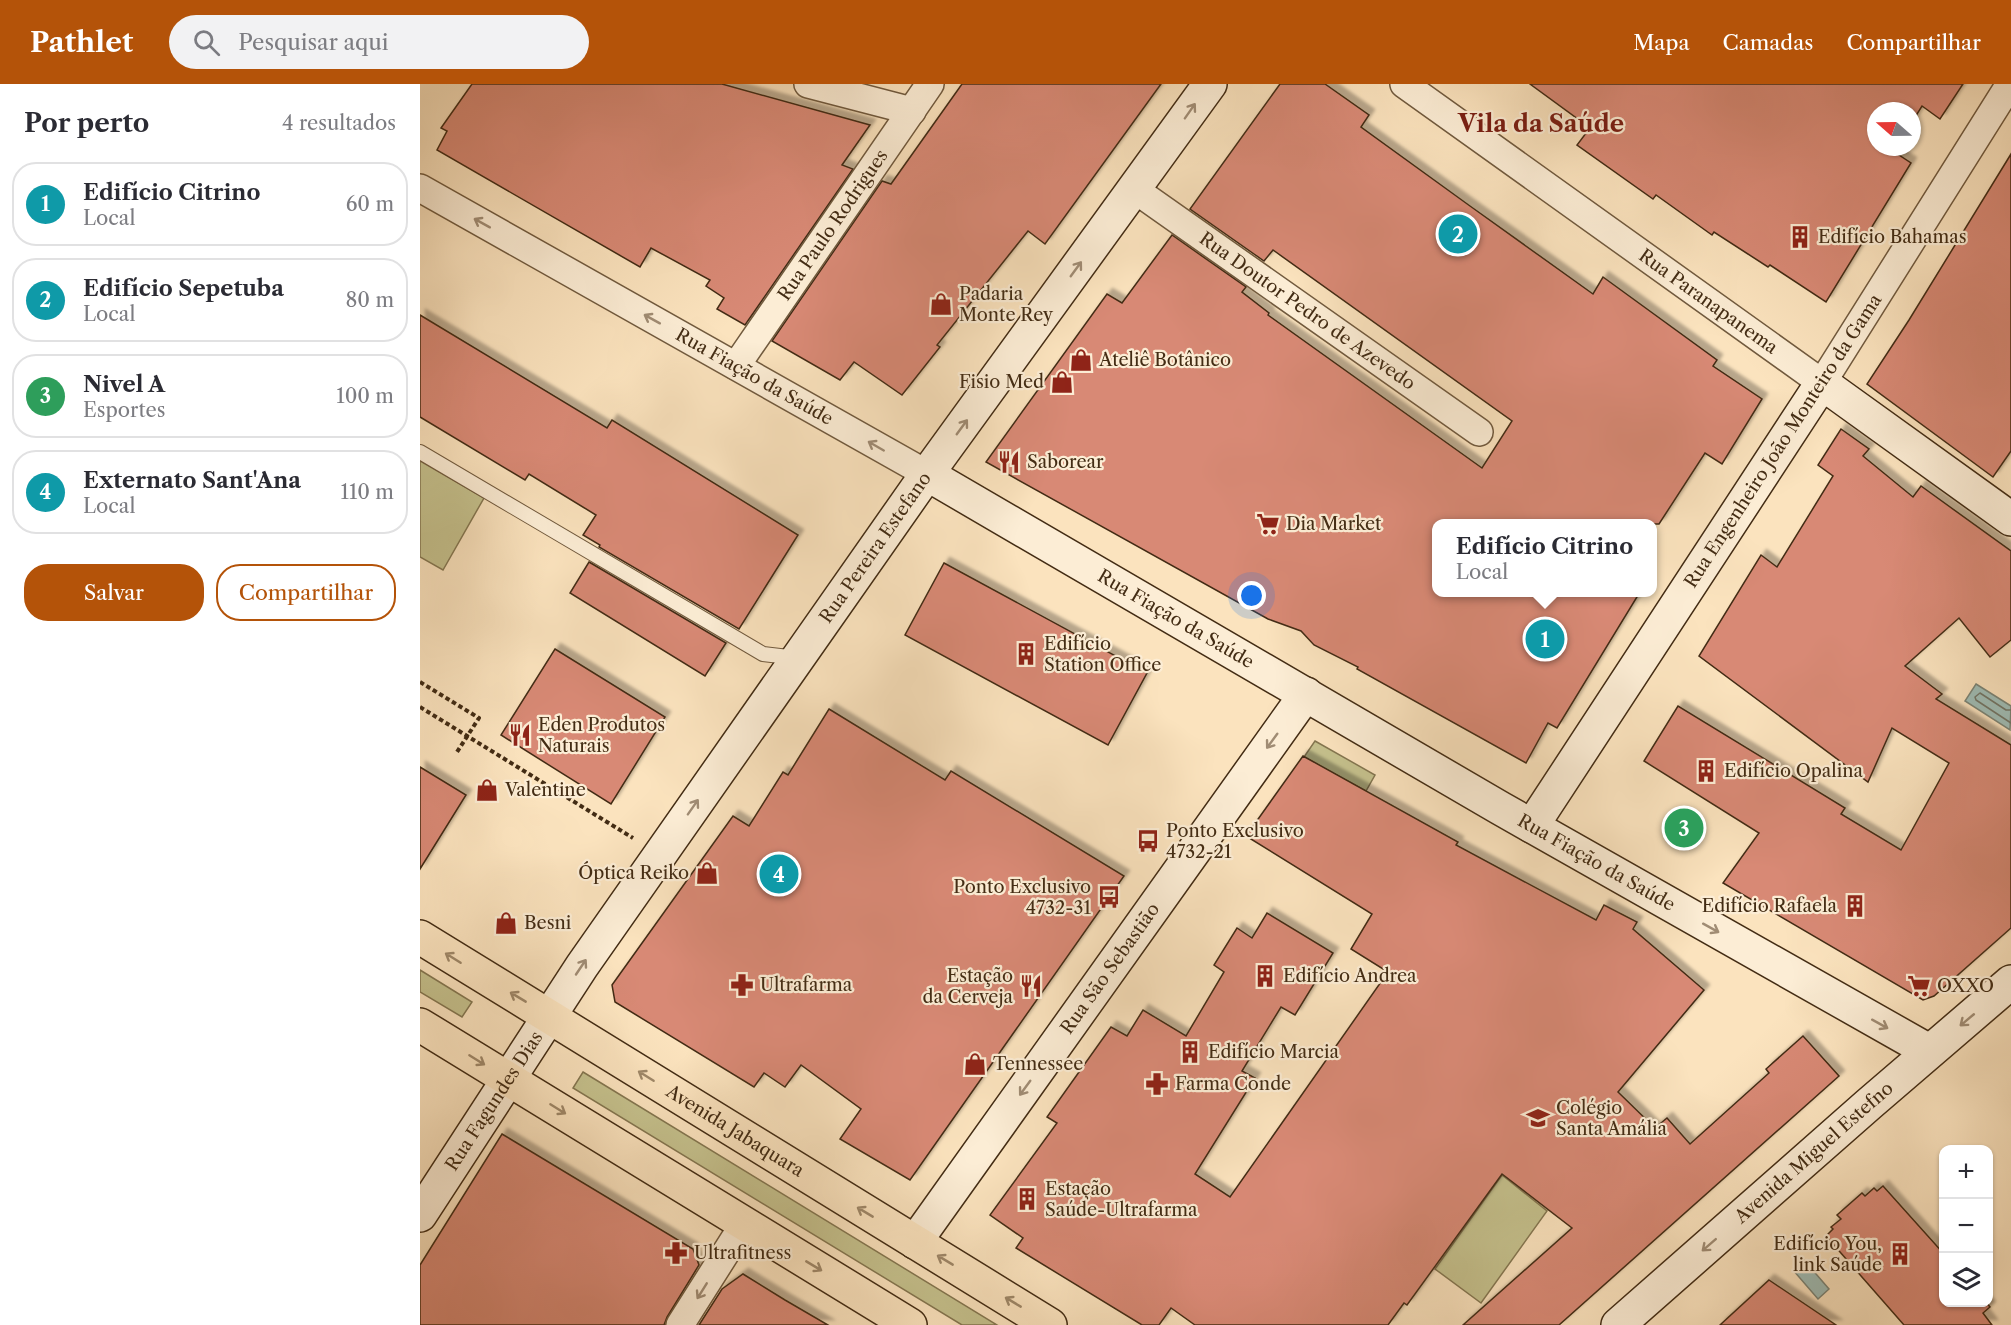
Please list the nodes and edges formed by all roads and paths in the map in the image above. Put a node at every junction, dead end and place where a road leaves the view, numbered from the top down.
1 (808, 84) edge
2 (930, 84) edge
3 (1209, 84) edge
4 (1404, 84) edge
5 (2010, 84) edge
6 (912, 111) junction
7 (420, 188) edge
8 (1134, 189) junction
9 (736, 366) junction
10 (1822, 383) junction
11 (1479, 432) dead end
12 (420, 452) edge
13 (927, 474) junction
14 (2011, 519) edge
15 (797, 658) junction
16 (420, 681) edge
17 (1306, 694) junction
18 (420, 707) edge
19 (467, 736) junction
20 (457, 753) dead end
21 (1532, 826) junction
22 (634, 838) dead end
23 (420, 938) edge
24 (2011, 982) edge
25 (549, 1016) junction
26 (420, 1025) edge
27 (1929, 1051) junction
28 (508, 1079) junction
29 (420, 1215) edge
30 (744, 1224) junction
31 (915, 1242) junction
32 (680, 1325) edge
33 (910, 1325) edge
34 (1050, 1325) edge
35 (1618, 1325) edge

1 - 6 street
2 - 6 street, Rua Paulo Rodrigues
8 -> 3 street, Rua Pereira Estefano
4 - 10 street, Rua Paranapanema
5 - 10 street, Rua Engenheiro João Monteiro da Gama
6 - 9 street, Rua Paulo Rodrigues
9 -> 7 street, Rua Fiação da Saúde
8 - 11 street, Rua Doutor Pedro de Azevedo
13 -> 8 street, Rua Pereira Estefano
13 -> 9 street, Rua Fiação da Saúde
10 - 14 street, Rua Paranapanema
10 - 21 street, Rua Engenheiro João Monteiro da Gama
12 - 15 lane
13 - 15 street, Rua Pereira Estefano
13 - 17 street, Rua Fiação da Saúde
25 -> 15 street, Rua Pereira Estefano
16 - 19 path
17 - 21 street, Rua Fiação da Saúde
17 -> 31 street, Rua São Sebastião
18 - 19 path
19 - 20 path
19 - 22 path
21 -> 27 street, Rua Fiação da Saúde
25 -> 23 main road, Avenida Jabaquara
24 -> 27 street, Avenida Miguel Estefno
25 - 28 street, Rua Fagundes Dias
31 -> 25 main road, Avenida Jabaquara
26 -> 28 main road
27 -> 35 street, Avenida Miguel Estefno
28 - 29 street, Rua Fagundes Dias
28 -> 30 main road
30 -> 32 street
30 -> 33 main road
34 -> 31 main road, Avenida Jabaquara

